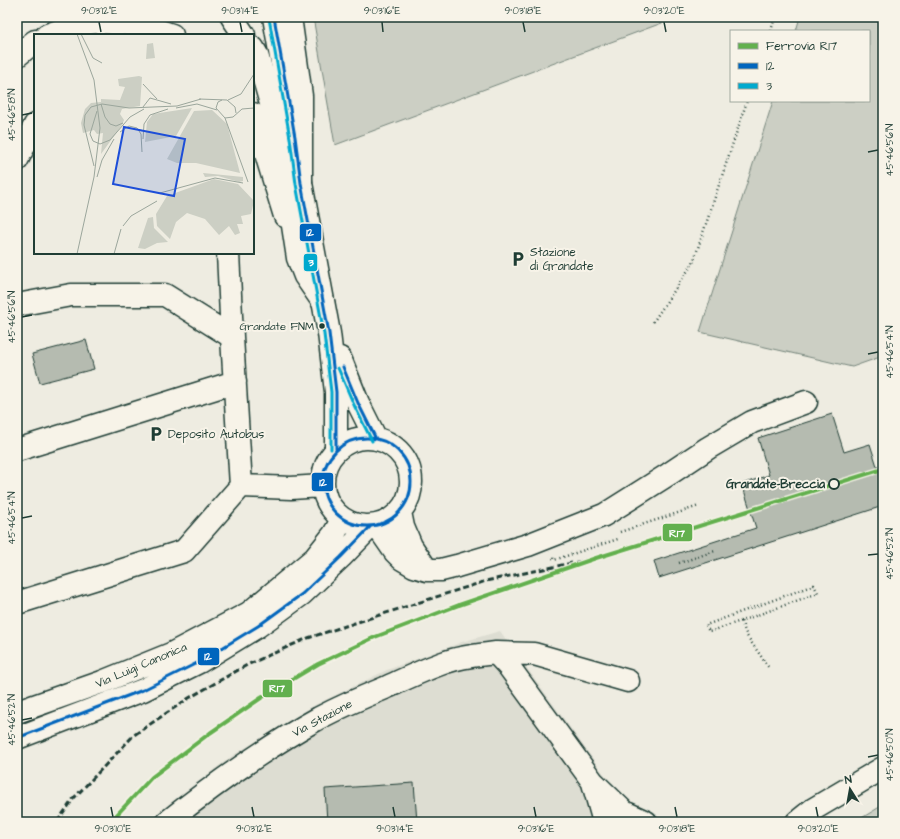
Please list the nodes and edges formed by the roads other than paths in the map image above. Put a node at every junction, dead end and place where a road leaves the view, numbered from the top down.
1 (232, 17) edge
2 (274, 17) edge
3 (290, 17) edge
4 (50, 34) edge
5 (169, 34) edge
6 (243, 34) edge
7 (34, 42) edge
8 (254, 50) edge
9 (17, 56) edge
10 (254, 116) edge
11 (34, 127) edge
12 (17, 160) edge
13 (302, 183) junction
14 (228, 254) edge
15 (298, 258) junction
16 (323, 302) junction
17 (17, 305) edge
18 (329, 332) junction
19 (232, 337) junction
20 (235, 382) junction
21 (806, 402) dead end
22 (376, 438) junction
23 (17, 450) edge
24 (336, 450) junction
25 (241, 486) junction
26 (322, 486) junction
27 (400, 512) junction
28 (342, 520) junction
29 (373, 526) junction
30 (427, 570) junction
31 (17, 603) edge
32 (496, 653) junction
33 (628, 681) dead end
34 (17, 712) edge
35 (17, 738) edge
36 (883, 768) edge
37 (593, 782) junction
38 (804, 816) edge
39 (167, 822) edge
40 (604, 822) edge
41 (646, 822) edge
42 (780, 822) edge

1 - 6 main road
2 - 13 main road
3 - 13 main road
4 - 5 main road
7 - 9 main road
8 - 15 main road
10 - 15 main road
11 - 12 main road
13 - 16 main road
14 - 19 main road
15 - 16 main road
16 - 18 main road
17 - 19 main road
18 - 22 main road
18 - 24 main road
19 - 20 main road
20 - 23 main road
20 - 25 main road
21 - 30 main road
22 - 24 main road
22 - 27 main road, Via Luigi Canonica
24 - 26 main road
25 - 26 main road
25 - 31 main road
26 - 28 main road
27 - 29 main road, Via Luigi Canonica
27 - 30 main road
28 - 29 main road
28 - 34 main road, Via Luigi Canonica
29 - 30 main road
29 - 35 main road, Via Luigi Canonica
32 - 33 main road, Via Stazione
32 - 37 main road
32 - 39 main road, Via Stazione
36 - 38 main road
37 - 40 main road
37 - 41 main road
38 - 42 main road

